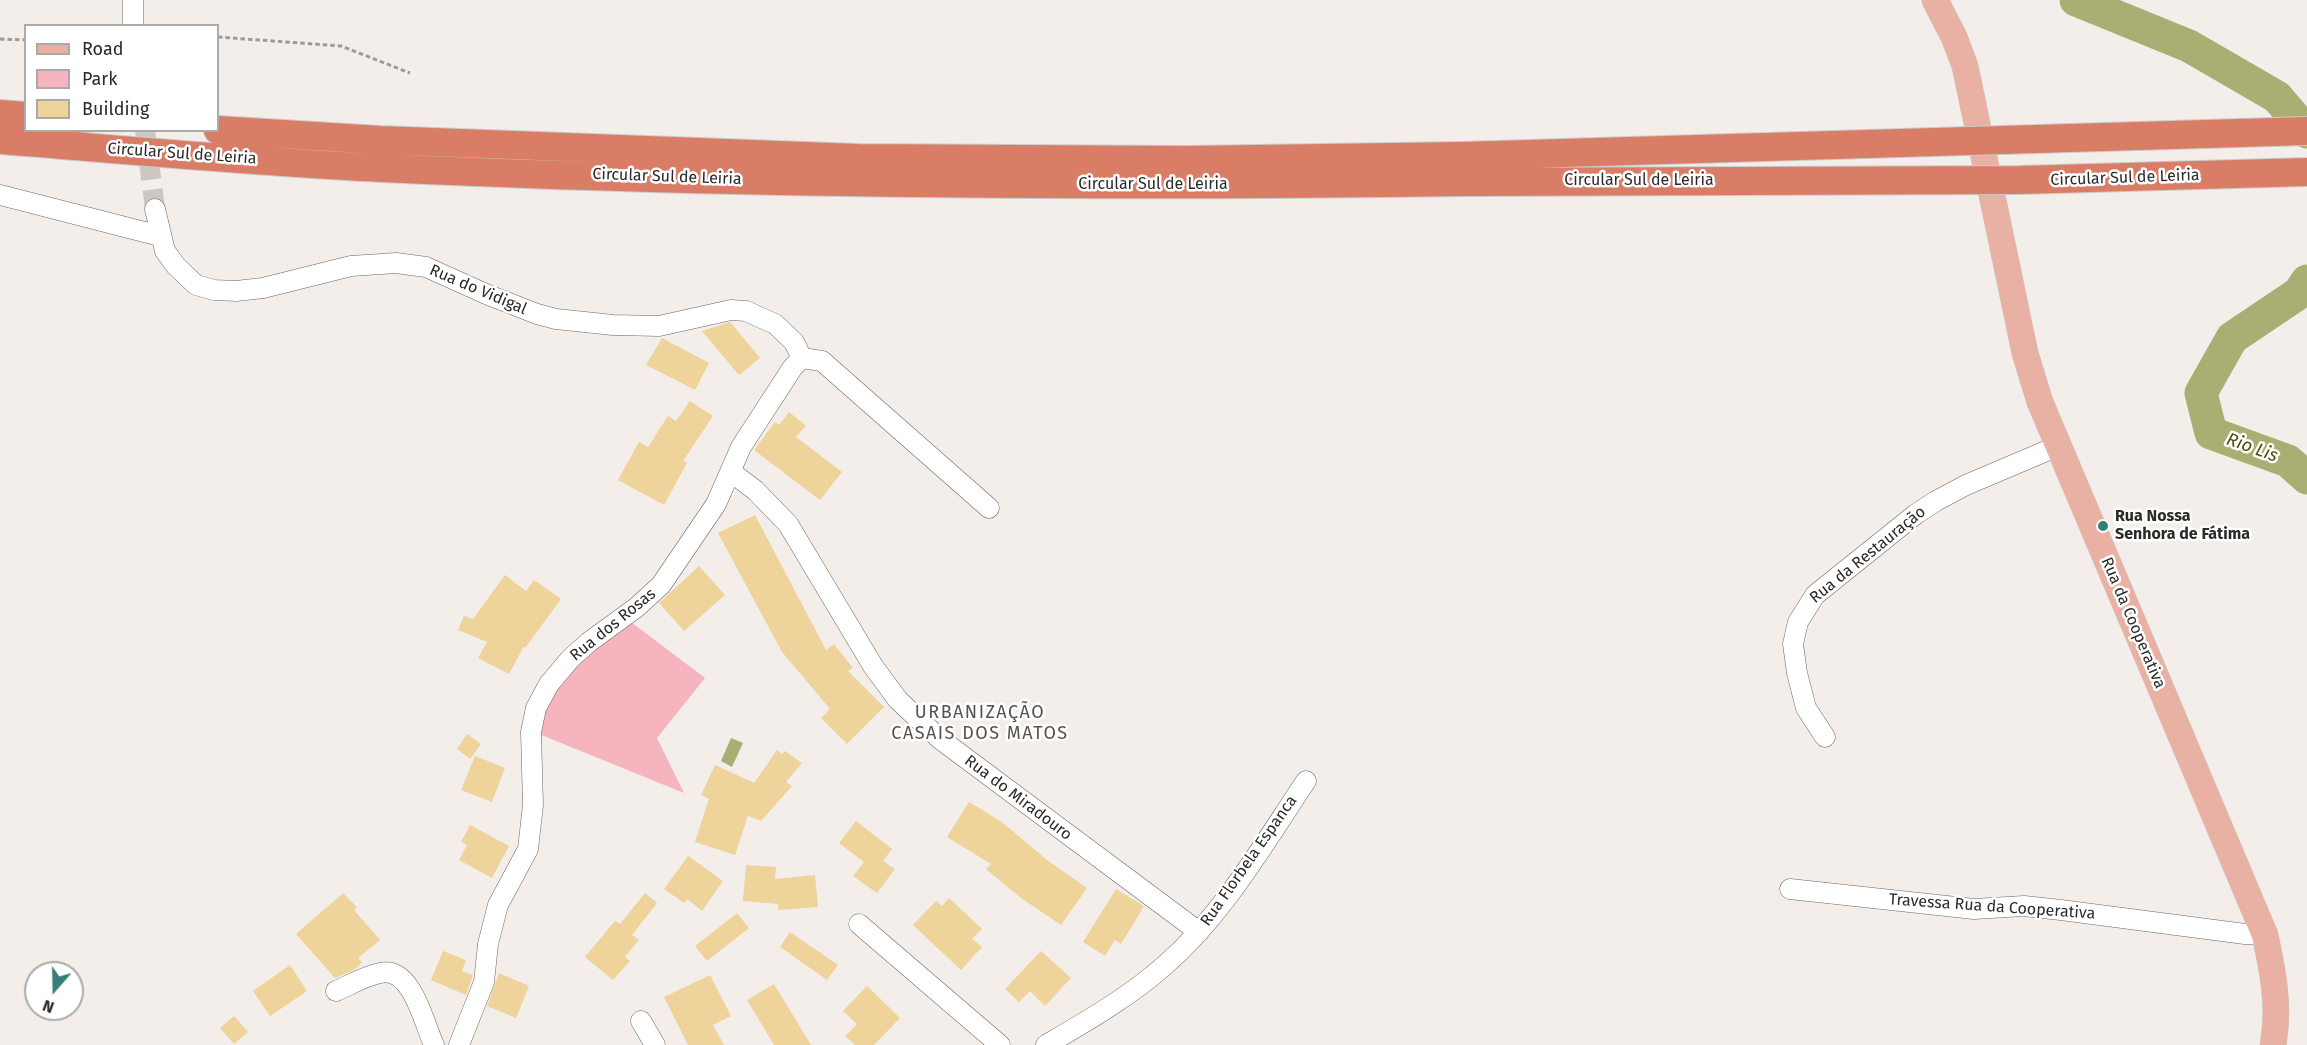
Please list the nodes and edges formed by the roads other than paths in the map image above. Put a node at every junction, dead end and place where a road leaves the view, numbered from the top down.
1 (133, 0) edge
2 (1935, 0) edge
3 (133, 24) edge
4 (0, 114) edge
5 (24, 116) edge
6 (219, 130) edge
7 (2307, 131) edge
8 (0, 140) edge
9 (1463, 169) junction
10 (2307, 172) edge
11 (0, 195) edge
12 (155, 209) tunnel mouth
13 (160, 236) junction
14 (802, 358) junction
15 (2058, 446) junction
16 (731, 472) junction
17 (989, 508) dead end
18 (1825, 737) dead end
19 (1306, 781) dead end
20 (1790, 889) dead end
21 (859, 924) dead end
22 (1199, 932) junction
23 (2265, 935) junction
24 (336, 991) dead end
25 (641, 1021) dead end
26 (434, 1045) edge
27 (459, 1045) edge
28 (655, 1045) edge
29 (1000, 1045) edge
30 (1046, 1045) edge
31 (2272, 1045) edge

1 - 3 street
2 - 15 main road, Rua da Cooperativa
4 - 5 highway
6 - 9 highway, Circular Sul de Leiria
7 - 9 highway, Circular Sul de Leiria, bridge
8 - 9 highway, Circular Sul de Leiria
9 - 10 highway, Circular Sul de Leiria, bridge
11 - 13 street
12 - 13 street, Rua do Vidigal
13 - 14 street, Rua do Vidigal
14 - 16 street, Rua dos Rosas
14 - 17 street
15 - 18 street, Rua da Restauração
15 - 23 main road, Rua da Cooperativa
16 - 22 street, Rua do Miradouro
16 - 27 street, Rua dos Rosas
19 - 22 street, Rua Florbela Espanca
20 - 23 street, Travessa Rua da Cooperativa
21 - 29 street
22 - 30 street, Rua Florbela Espanca
23 - 31 main road, Rua da Cooperativa
24 - 26 street
25 - 28 street

